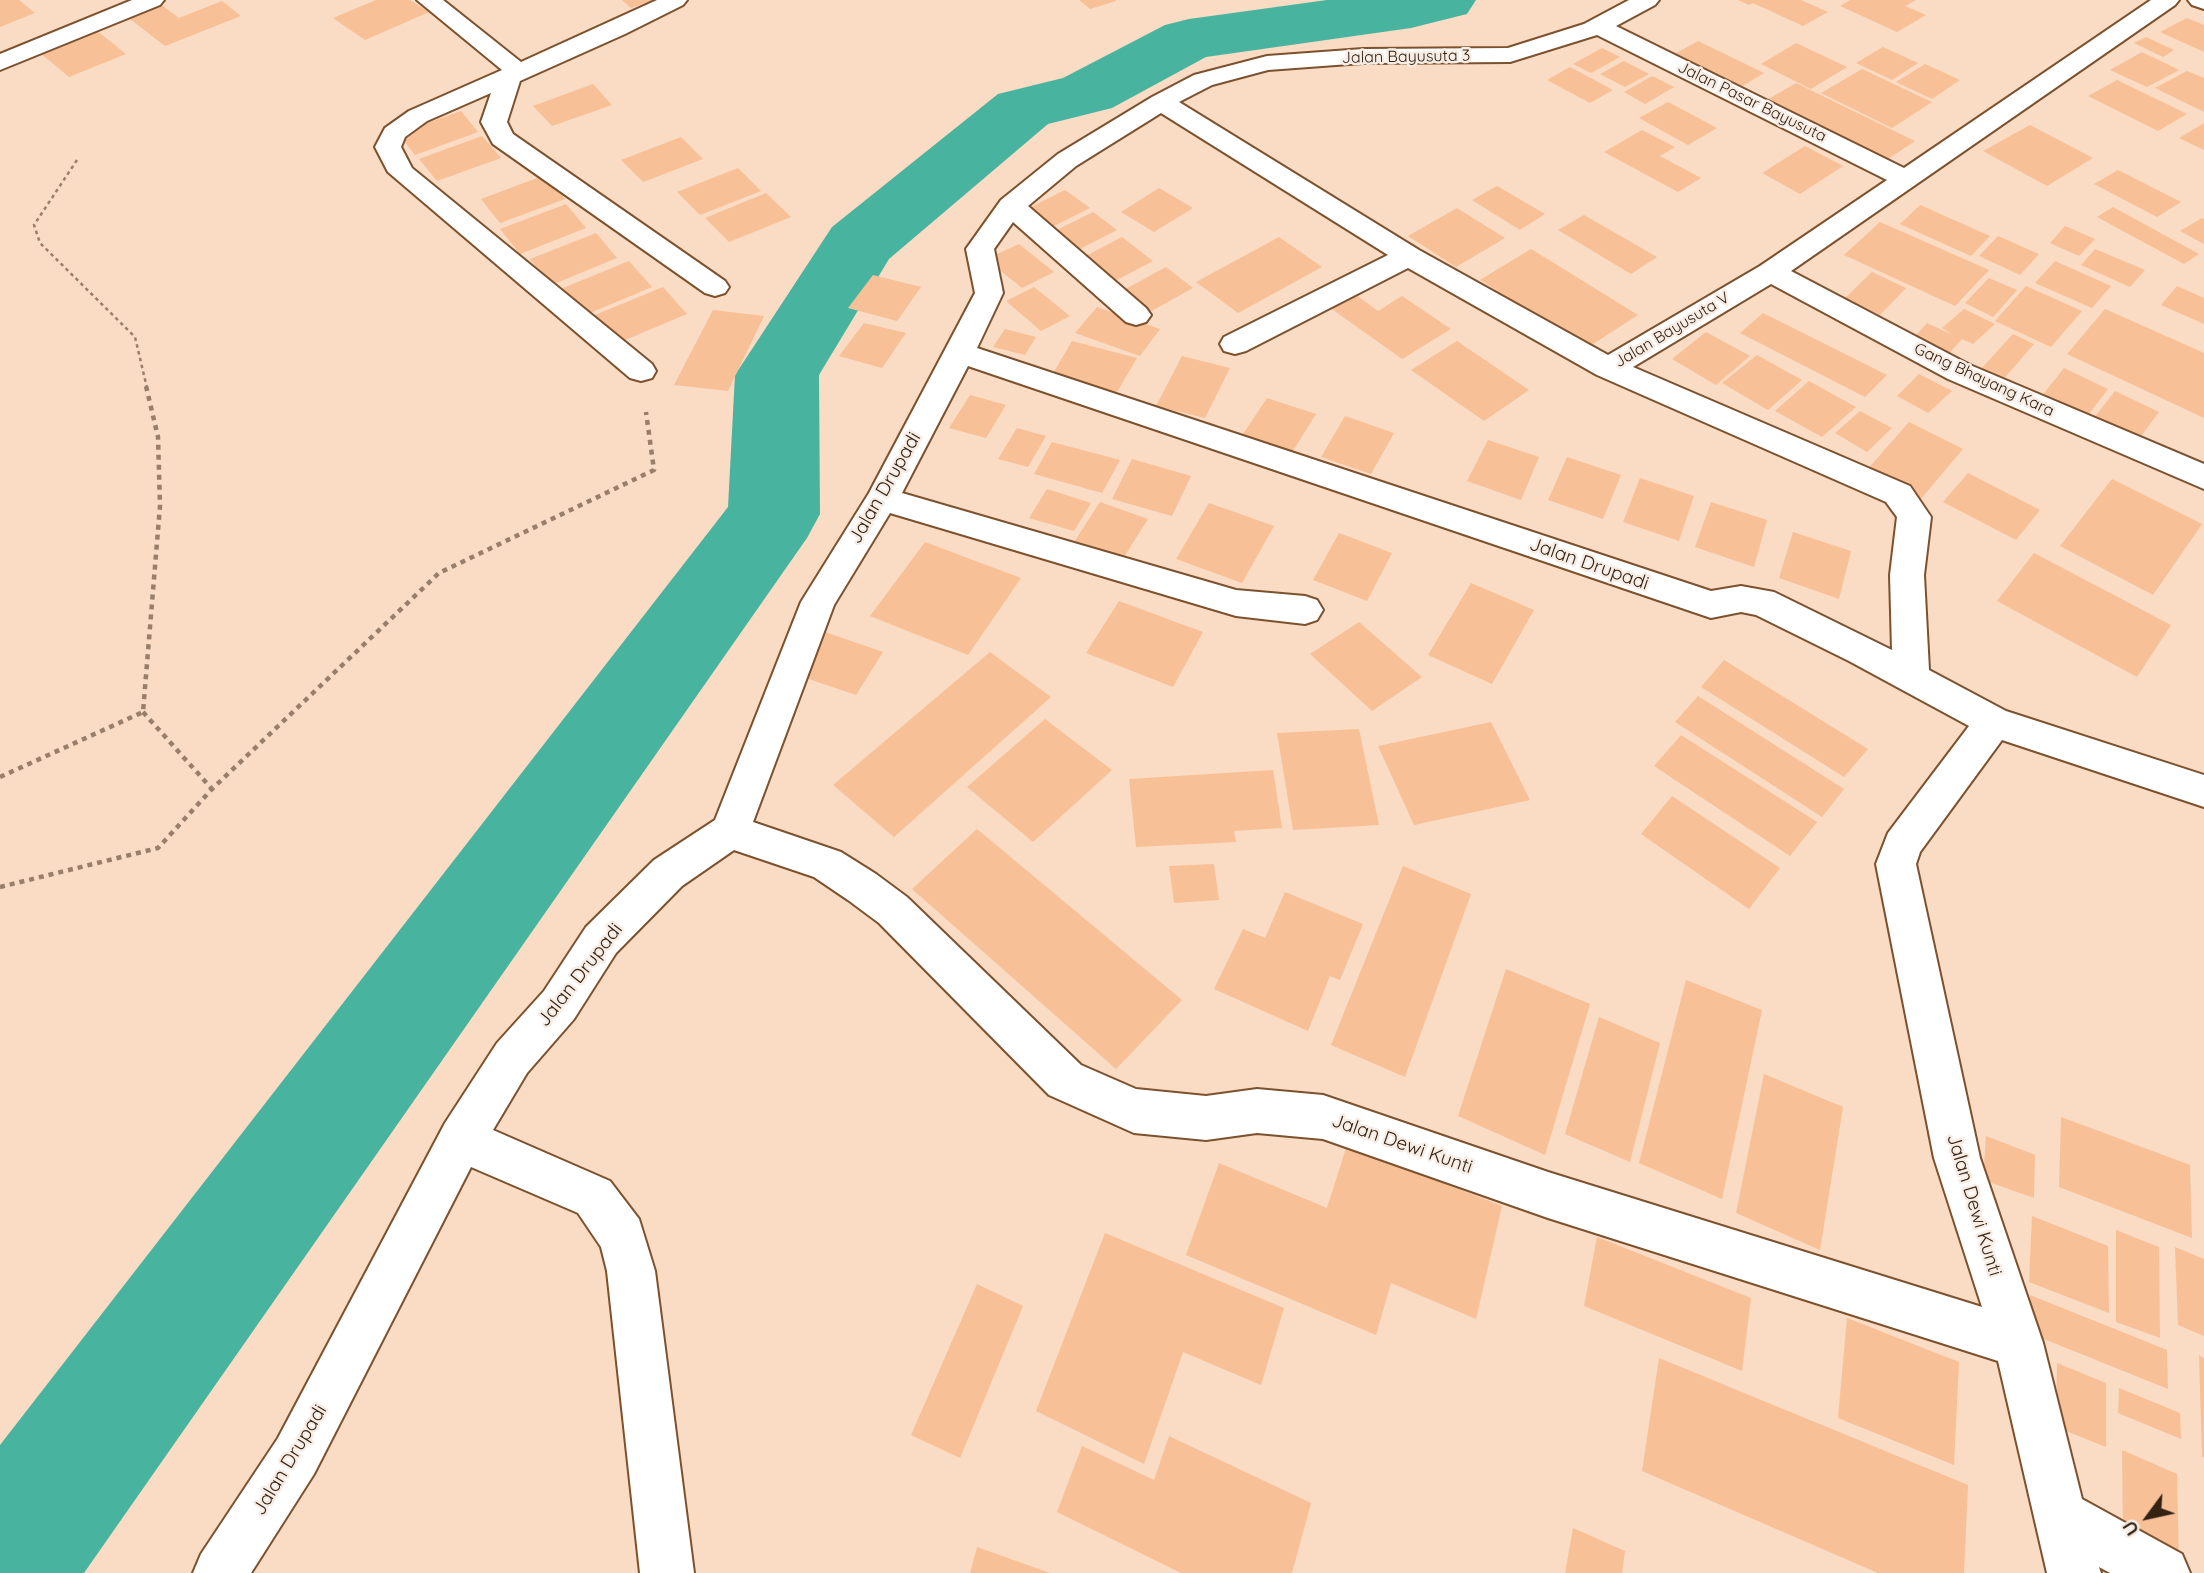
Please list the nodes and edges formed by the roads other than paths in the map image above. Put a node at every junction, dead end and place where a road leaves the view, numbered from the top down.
1 (152, 0) edge
2 (429, 0) edge
3 (675, 0) edge
4 (1647, 0) edge
5 (2167, 0) edge
6 (1598, 26) junction
7 (0, 63) edge
8 (514, 74) junction
9 (1161, 102) junction
10 (1906, 178) junction
11 (1011, 206) junction
12 (1409, 256) junction
13 (1770, 272) junction
14 (715, 288) dead end
15 (1136, 315) dead end
16 (1235, 344) dead end
17 (960, 353) junction
18 (1608, 368) junction
19 (640, 371) road end
20 (2204, 477) edge
21 (882, 499) junction
22 (1306, 610) dead end
23 (1911, 678) junction
24 (1994, 722) junction
25 (2204, 791) edge
26 (730, 831) junction
27 (461, 1139) junction
28 (2018, 1343) junction
29 (2059, 1515) junction
30 (220, 1573) edge
31 (667, 1573) edge
32 (2074, 1573) edge
33 (2163, 1573) edge

1 - 7 street
2 - 8 street
3 - 8 street
4 - 6 street, Jalan Bayusuta 3
5 - 10 street, Jalan Bayusuta V
6 - 9 street, Jalan Bayusuta 3
6 - 10 street, Jalan Pasar Bayusuta
8 - 14 street
8 - 19 street
9 - 11 street, Jalan Drupadi
9 - 12 street, Jalan Bayusuta V
10 - 13 street, Jalan Bayusuta V
11 - 15 street
11 - 17 street, Jalan Drupadi
12 - 16 street
12 - 18 street, Jalan Bayusuta V
13 - 18 street, Jalan Bayusuta V
13 - 20 street, Gang Bhayang Kara
17 - 21 street, Jalan Drupadi
17 - 23 street, Jalan Drupadi
18 - 23 street
21 - 22 street
21 - 26 street, Jalan Drupadi
23 - 24 street, Jalan Drupadi
24 - 25 street, Jalan Drupadi
24 - 28 street, Jalan Dewi Kunti
26 - 27 street, Jalan Drupadi
26 - 28 street, Jalan Dewi Kunti
27 - 30 street, Jalan Drupadi
27 - 31 street
28 - 29 street, Jalan Dewi Kunti
29 - 32 street, Jalan Dewi Kunti
29 - 33 street

